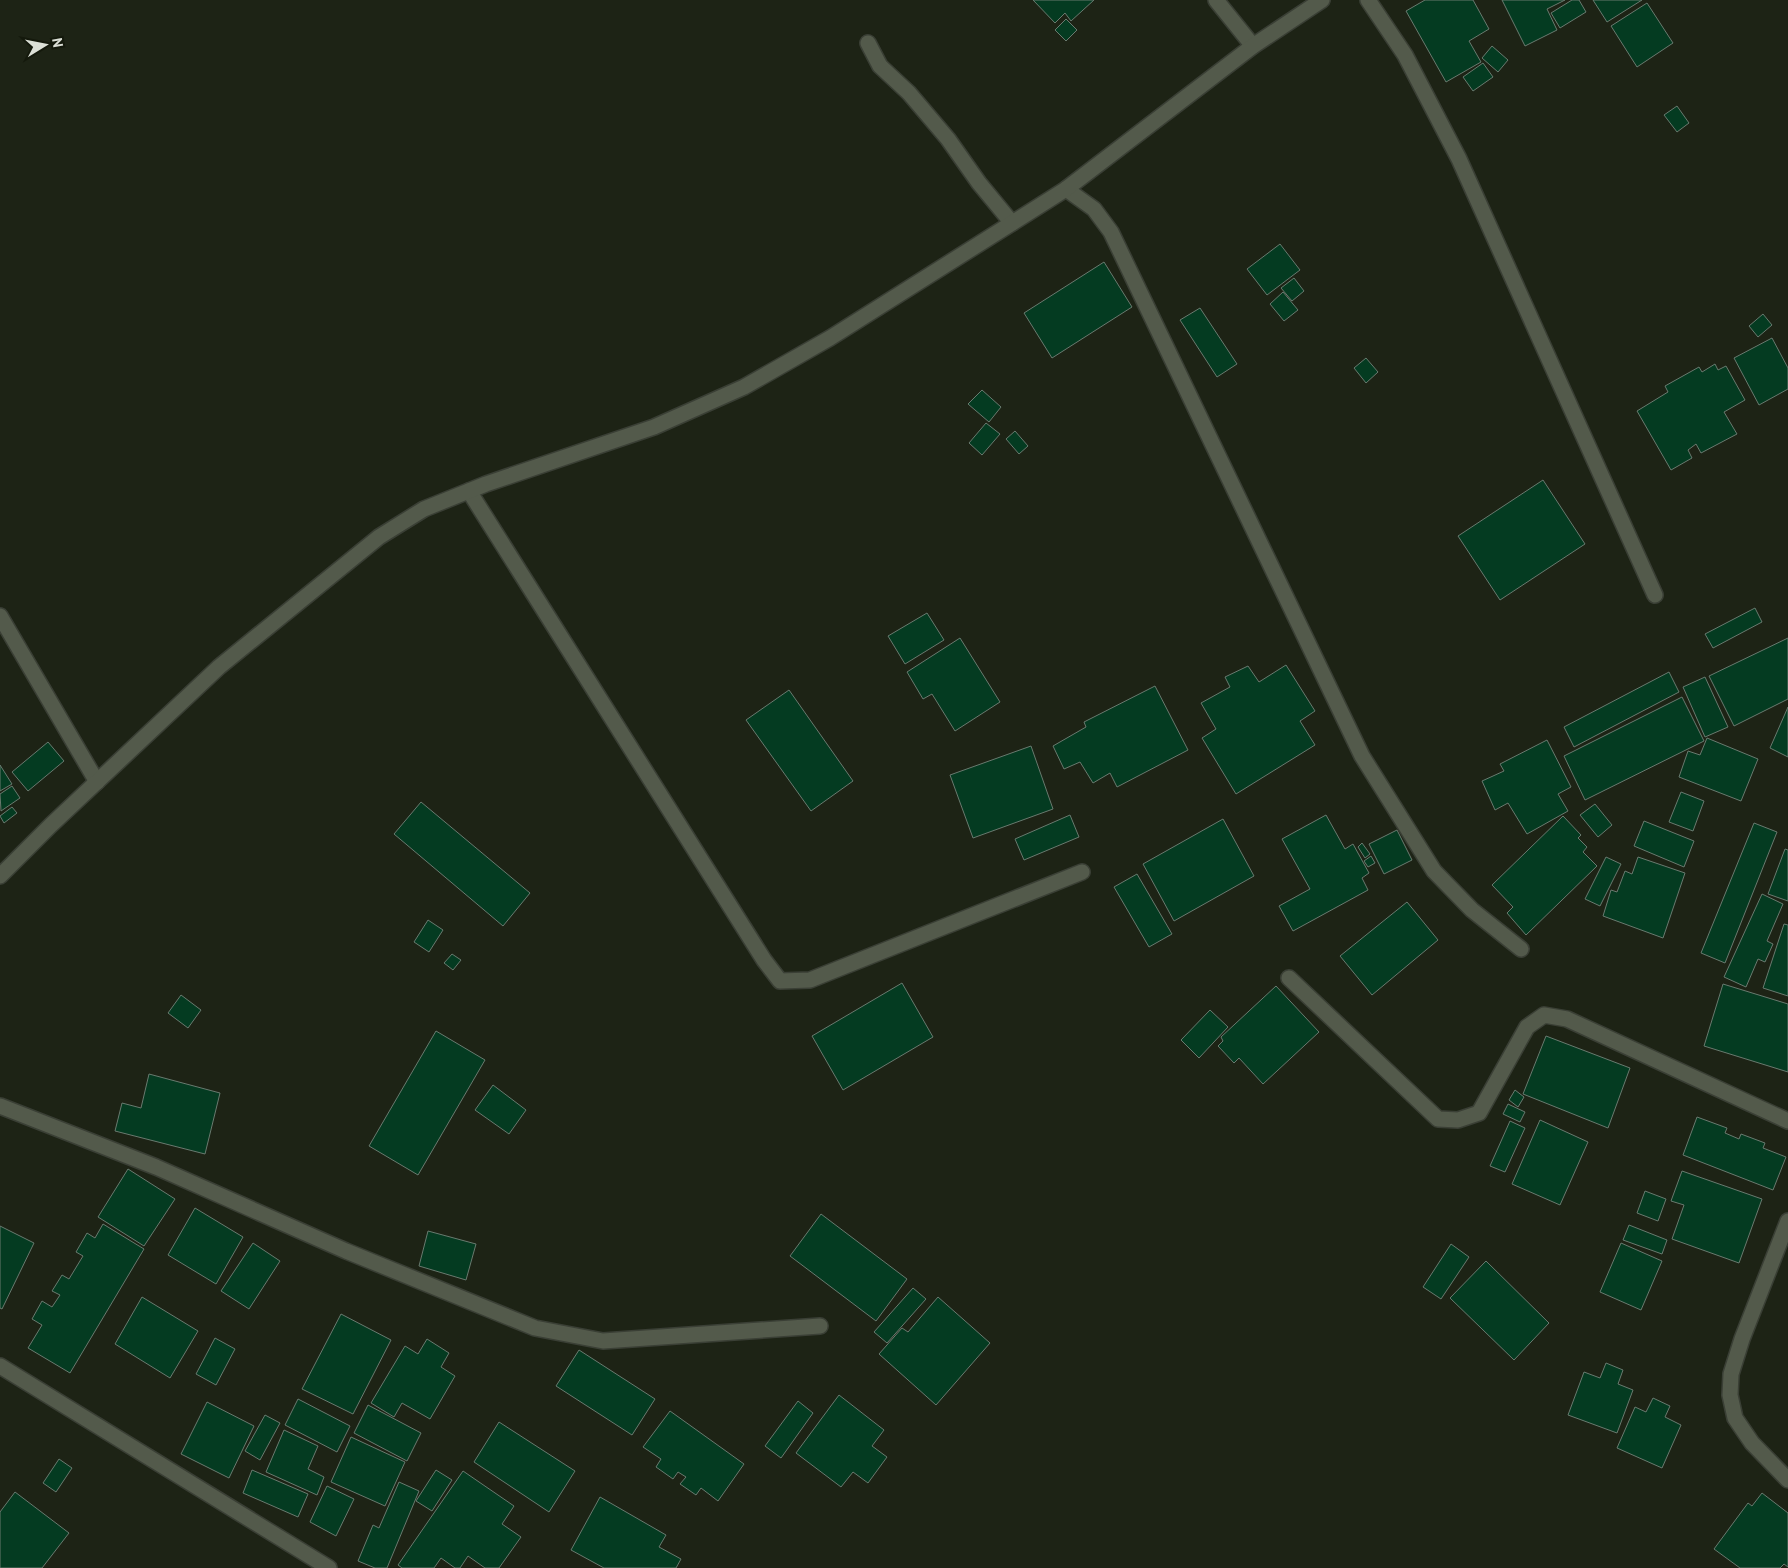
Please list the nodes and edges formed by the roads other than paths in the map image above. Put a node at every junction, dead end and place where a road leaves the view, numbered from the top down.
1 (1216, 0) edge
2 (1322, 0) edge
3 (1368, 0) edge
4 (868, 42) dead end
5 (1253, 46) junction
6 (1066, 189) junction
7 (1012, 223) junction
8 (469, 491) junction
9 (1655, 596) dead end
10 (0, 616) edge
11 (97, 782) junction
12 (1082, 872) dead end
13 (0, 876) edge
14 (1521, 949) dead end
15 (1289, 978) dead end
16 (0, 1106) edge
17 (1788, 1121) edge
18 (1788, 1221) edge
19 (820, 1326) dead end
20 (0, 1366) edge
21 (1788, 1480) edge
22 (330, 1568) edge

1 - 5 street
2 - 5 street
3 - 9 street
4 - 7 street
5 - 6 street
6 - 7 street
6 - 14 street
7 - 8 street
8 - 11 street
8 - 12 street
10 - 11 street
11 - 13 street
15 - 17 street
16 - 19 street
18 - 21 street
20 - 22 street

